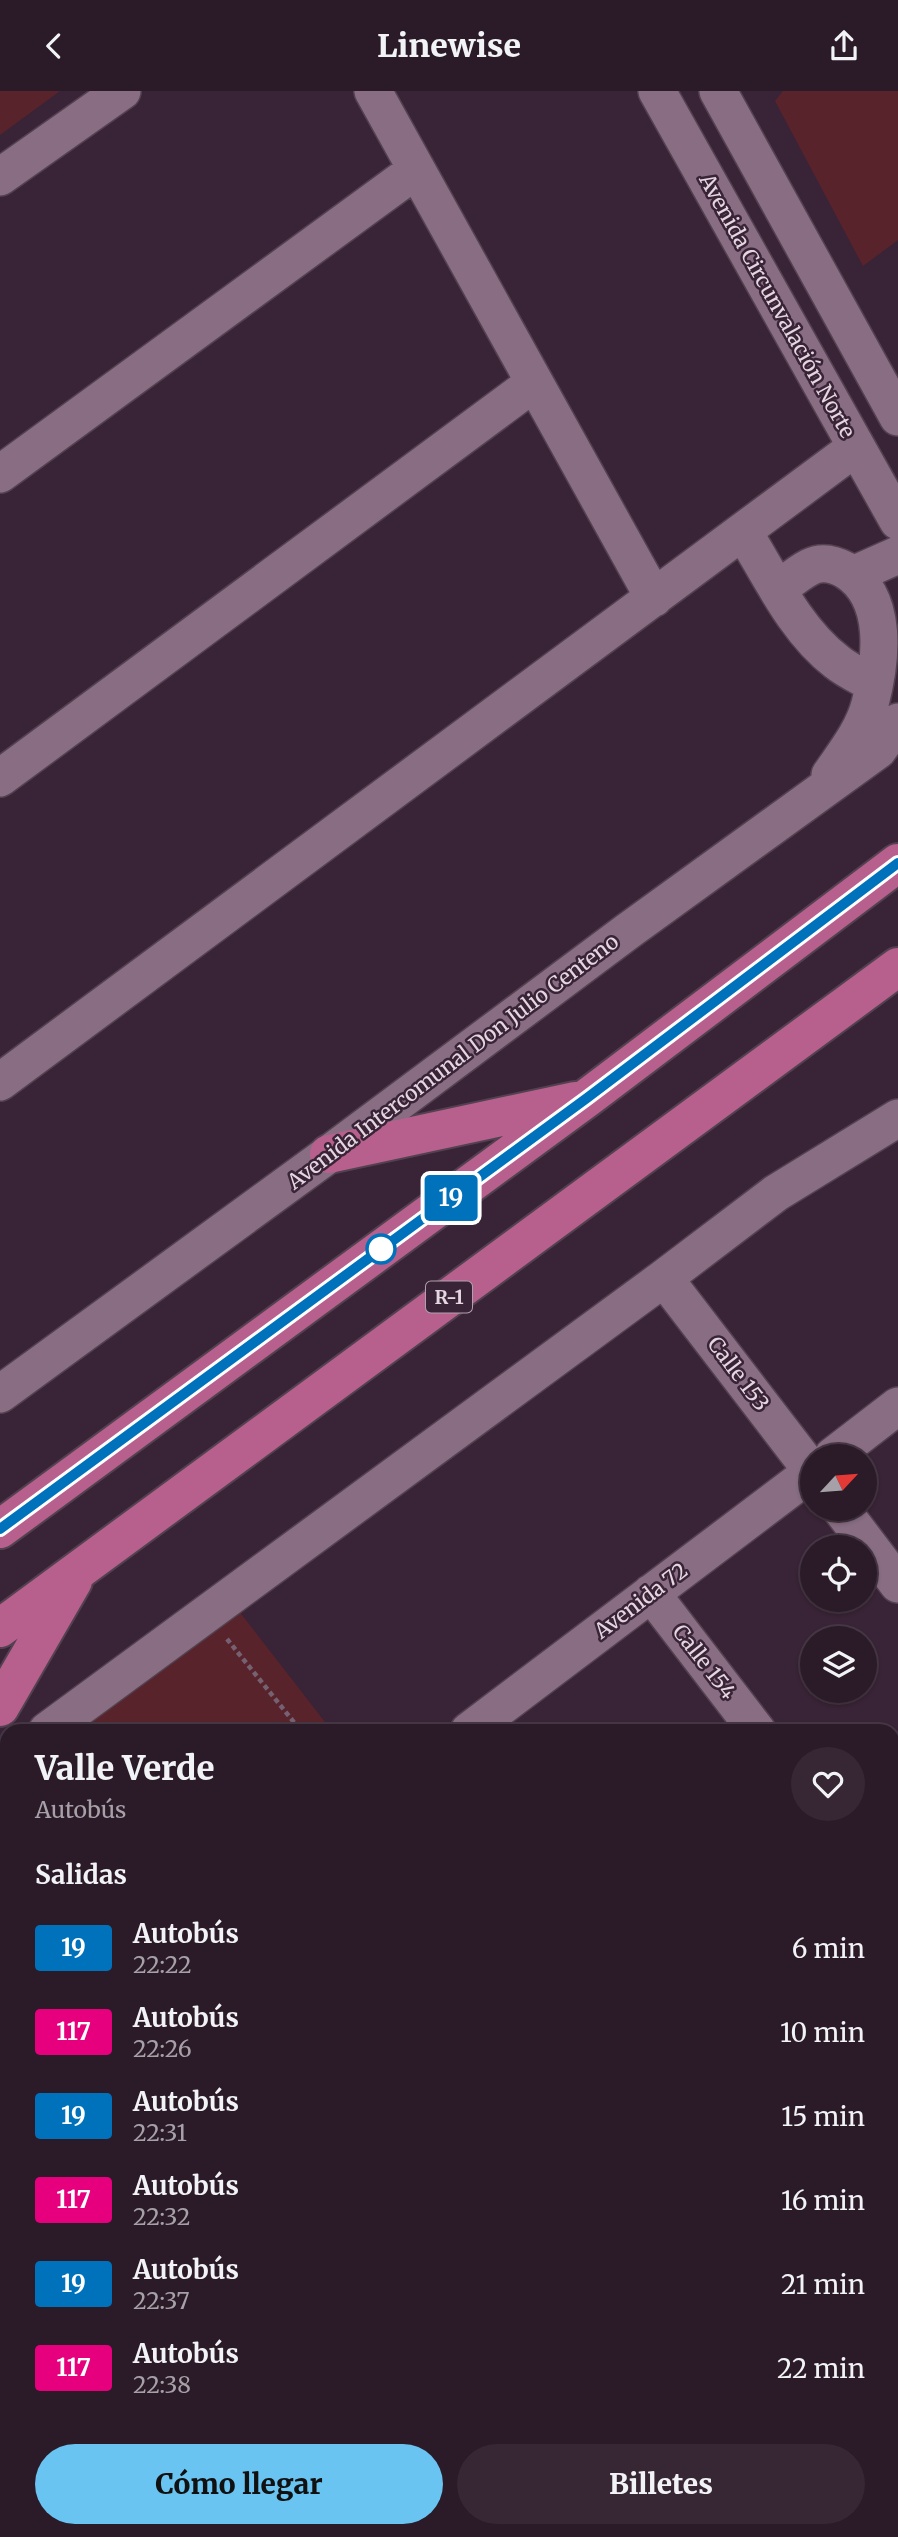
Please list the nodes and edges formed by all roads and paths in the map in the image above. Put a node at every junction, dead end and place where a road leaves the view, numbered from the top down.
1 (122, 91) edge
2 (373, 91) edge
3 (657, 91) edge
4 (718, 91) edge
5 (416, 170) junction
6 (0, 177) edge
7 (534, 383) junction
8 (898, 417) edge
9 (855, 448) junction
10 (0, 474) edge
11 (898, 521) edge
12 (743, 531) junction
13 (898, 555) edge
14 (853, 575) junction
15 (779, 589) junction
16 (654, 598) junction
17 (874, 684) junction
18 (898, 722) edge
19 (0, 778) edge
20 (814, 797) junction
21 (898, 863) edge
22 (898, 967) edge
23 (0, 1082) edge
24 (587, 1098) junction
25 (898, 1118) edge
26 (328, 1154) junction
27 (664, 1278) junction
28 (0, 1394) edge
29 (898, 1406) edge
30 (849, 1444) edge
31 (800, 1455) edge
32 (800, 1480) edge
33 (850, 1521) edge
34 (0, 1529) edge
35 (82, 1566) junction
36 (898, 1584) edge
37 (651, 1594) junction
38 (207, 1613) junction
39 (0, 1628) edge
40 (0, 1707) edge
41 (56, 1724) edge
42 (295, 1724) edge
43 (493, 1724) edge
44 (752, 1724) edge

1 - 6 street
2 - 5 street
3 - 9 street, Avenida Circunvalación Norte
4 - 8 street
5 - 7 street
5 - 10 street
7 - 16 street
7 - 19 street
9 - 11 street, Avenida Circunvalación Norte
9 - 12 street
12 - 15 street
12 - 16 street
13 - 14 street
14 - 15 street
14 - 17 street
15 - 17 street
16 - 23 street
17 - 20 street
18 - 20 street, Avenida Intercomunal Don Julio Centeno
20 - 26 street, Avenida Intercomunal Don Julio Centeno
21 - 24 main road
22 - 35 main road, R-1
24 - 26 main road
24 - 34 main road
25 - 27 street
26 - 28 street, Avenida Intercomunal Don Julio Centeno
27 - 31 street, Calle 153
27 - 38 street
29 - 30 street
32 - 37 street, Avenida 72
33 - 36 street
35 - 39 main road, R-1
35 - 40 main road
37 - 43 street, Avenida 72
37 - 44 street, Calle 154
38 - 41 street
38 - 42 path

